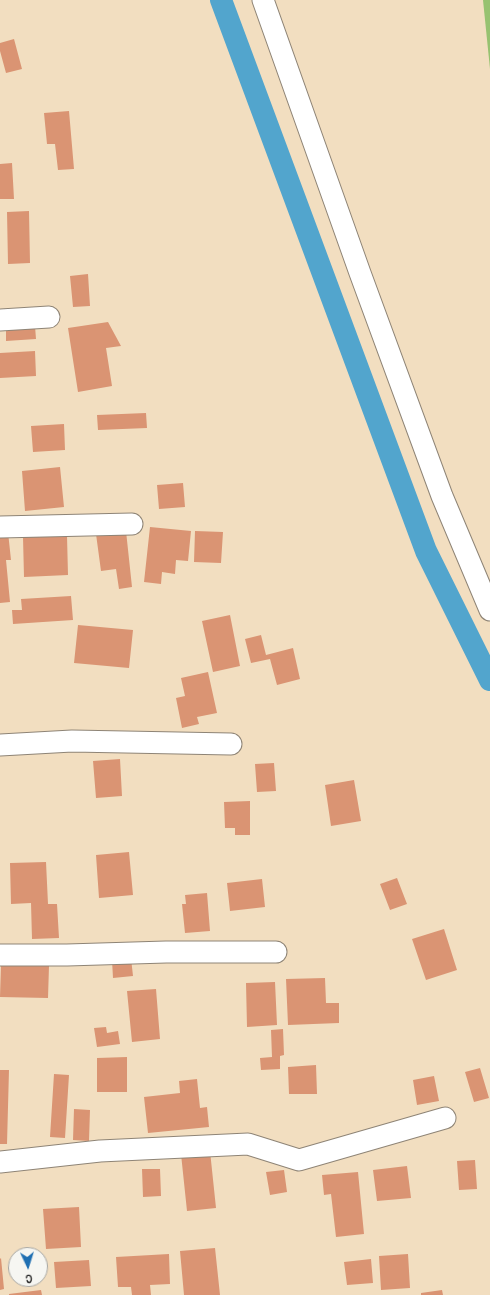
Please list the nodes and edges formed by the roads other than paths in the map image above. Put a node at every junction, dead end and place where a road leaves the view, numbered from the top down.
1 (263, 0) edge
2 (49, 317) dead end
3 (0, 320) edge
4 (132, 524) dead end
5 (0, 527) edge
6 (490, 610) edge
7 (231, 744) dead end
8 (0, 745) edge
9 (276, 952) dead end
10 (0, 955) edge
11 (445, 1118) dead end
12 (0, 1162) edge

1 - 6 street
2 - 3 street
4 - 5 street
7 - 8 street
9 - 10 street
11 - 12 street

